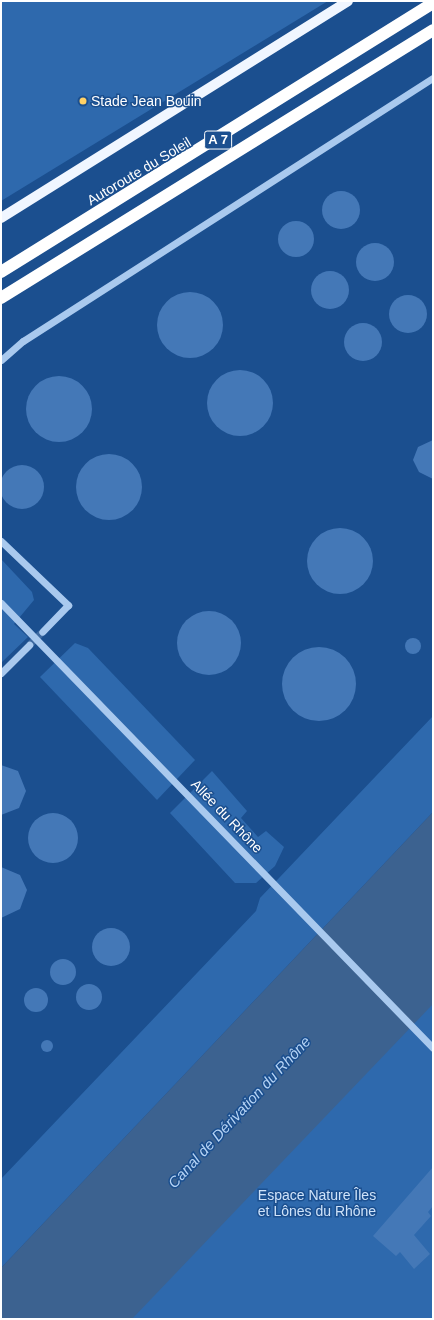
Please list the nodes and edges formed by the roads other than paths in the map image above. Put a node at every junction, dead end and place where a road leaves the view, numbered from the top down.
1 (348, 1) edge
2 (433, 3) edge
3 (433, 30) edge
4 (433, 78) edge
5 (1, 218) edge
6 (1, 272) edge
7 (1, 298) edge
8 (1, 360) edge
9 (1, 541) edge
10 (1, 603) edge
11 (42, 632) tunnel mouth
12 (29, 645) tunnel mouth
13 (1, 674) edge
14 (433, 1048) edge

1 - 5 main road
2 - 6 highway, Autoroute du Soleil / A 7
3 - 7 highway, A 7
4 - 8 street
9 - 11 street
10 - 14 street, Allée du Rhône
12 - 13 street

